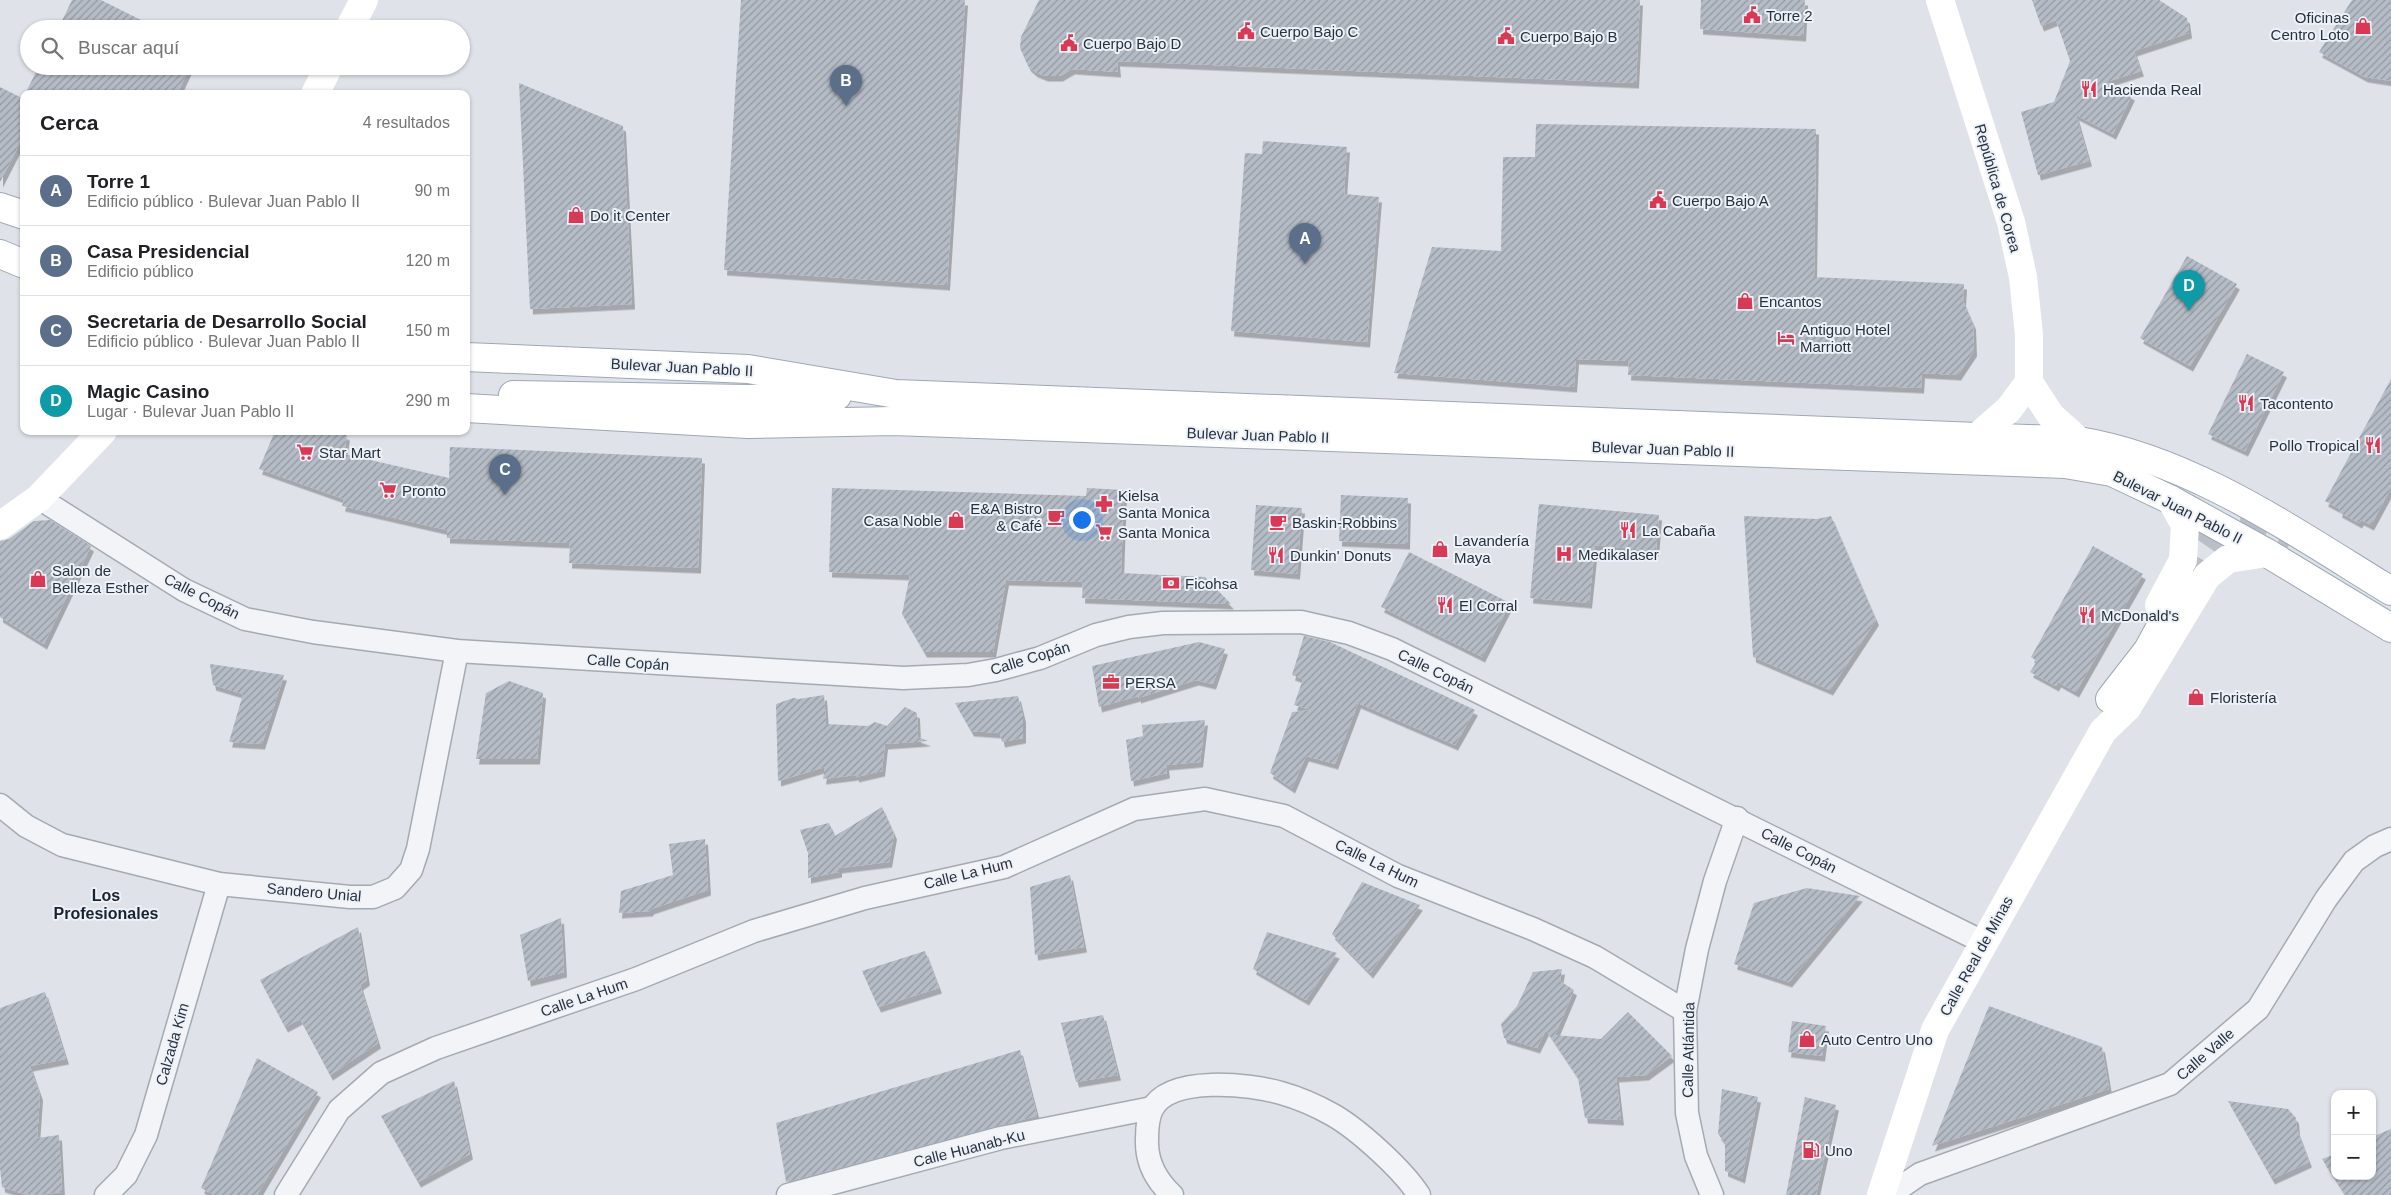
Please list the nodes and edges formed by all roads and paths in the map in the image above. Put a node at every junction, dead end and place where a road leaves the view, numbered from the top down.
1 (364, 0) edge
2 (1940, 0) edge
3 (354, 20) edge
4 (324, 75) edge
5 (317, 90) edge
6 (0, 207) edge
7 (20, 214) edge
8 (0, 241) edge
9 (20, 248) edge
10 (0, 254) edge
11 (20, 262) edge
12 (470, 357) edge
13 (2029, 382) junction
14 (470, 392) edge
15 (896, 394) junction
16 (748, 399) junction
17 (470, 408) edge
18 (893, 421) junction
19 (74, 435) edge
20 (99, 435) edge
21 (1977, 437) junction
22 (2079, 441) junction
23 (39, 498) junction
24 (2171, 500) junction
25 (0, 505) edge
26 (0, 526) edge
27 (2278, 549) junction
28 (2186, 582) tunnel mouth
29 (2391, 591) edge
30 (2391, 609) edge
31 (2391, 628) edge
32 (457, 651) junction
33 (2110, 699) junction
34 (2103, 731) junction
35 (0, 805) edge
36 (1736, 818) junction
37 (2391, 839) edge
38 (219, 884) junction
39 (1983, 942) junction
40 (1685, 1011) junction
41 (1152, 1108) junction
42 (106, 1195) edge
43 (286, 1195) edge
44 (788, 1195) edge
45 (1172, 1195) edge
46 (1419, 1195) edge
47 (1712, 1195) edge
48 (1881, 1195) edge
49 (1888, 1195) edge

1 - 3 main road
2 - 13 main road, República de Corea
4 - 5 main road
6 - 7 main road
8 - 9 main road
10 - 11 main road
12 - 15 main road, Bulevar Juan Pablo II
13 - 21 main road
13 - 22 main road
14 - 16 main road, Bulevar Juan Pablo II
15 - 16 main road, Bulevar Juan Pablo II
15 - 21 main road, Bulevar Juan Pablo II
16 - 18 main road, Bulevar Juan Pablo II
17 - 18 main road, Bulevar Juan Pablo II
18 - 24 main road, Bulevar Juan Pablo II
19 - 25 main road
20 - 23 main road
21 - 22 main road, Bulevar Juan Pablo II
22 - 29 main road, Bulevar Juan Pablo II
23 - 26 main road
23 - 32 street, Calle Copán
24 - 27 main road, Bulevar Juan Pablo II
24 - 33 main road, Calle Real de Minas
27 - 30 main road
27 - 31 main road, Bulevar Juan Pablo II
27 - 34 main road, Calle Real de Minas
28 - 33 main road
32 - 36 street, Calle Copán
32 - 38 street, Sandero Unial
33 - 34 main road, Calle Real de Minas
34 - 39 main road, Calle Real de Minas
35 - 38 street, Sandero Unial
36 - 39 street, Calle Copán
36 - 40 street, Calle Atlántida
37 - 49 street, Calle Valle
38 - 42 street, Calzada Kim
39 - 48 main road, Calle Real de Minas
40 - 43 street, Calle La Hum
40 - 47 street, Calle Atlántida
41 - 44 street, Calle Huanab-Ku
41 - 45 street
41 - 46 street

